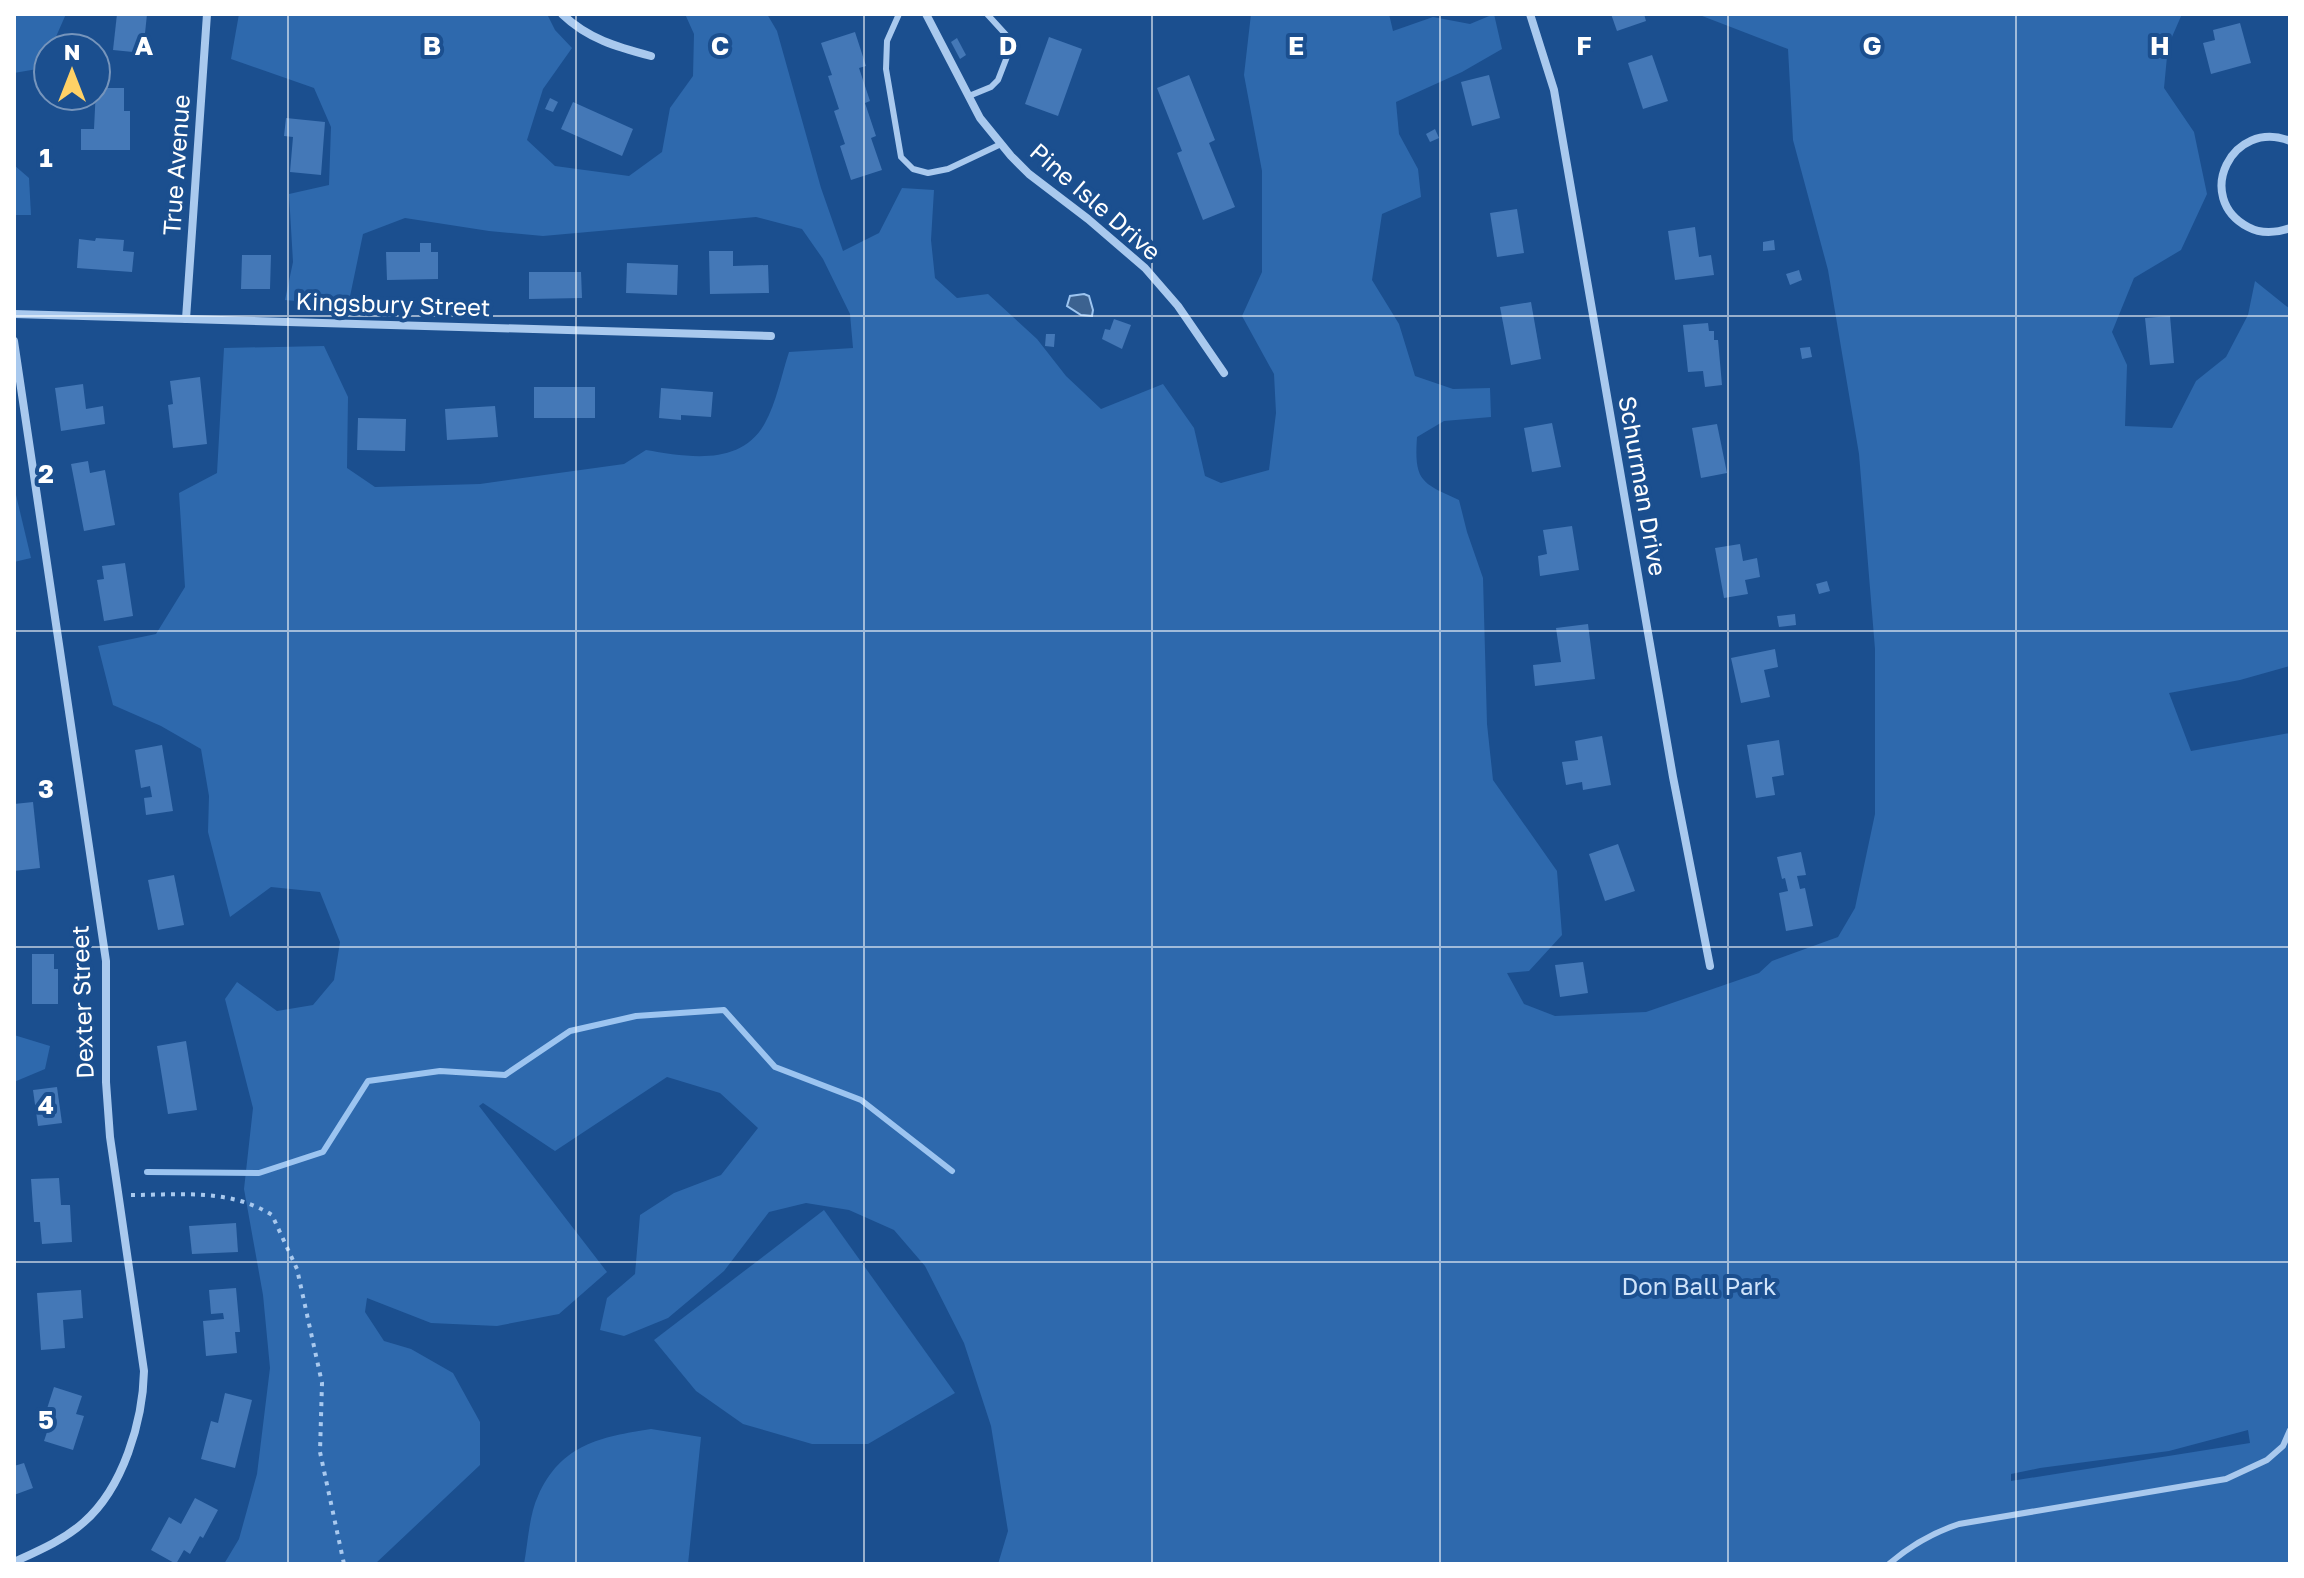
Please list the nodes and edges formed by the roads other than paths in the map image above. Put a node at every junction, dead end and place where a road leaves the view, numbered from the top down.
1 (207, 14) edge
2 (562, 14) edge
3 (899, 14) edge
4 (926, 14) edge
5 (987, 14) edge
6 (1530, 14) edge
7 (651, 56) dead end
8 (969, 96) junction
9 (2290, 141) edge
10 (1001, 144) junction
11 (2290, 228) edge
12 (14, 314) edge
13 (186, 319) junction
14 (771, 336) dead end
15 (14, 341) edge
16 (1224, 373) dead end
17 (1710, 966) dead end
18 (2290, 1430) edge
19 (14, 1562) edge
20 (1889, 1564) edge

1 - 13 street, True Avenue
2 - 7 street
3 - 10 lane
4 - 8 street, Pine Isle Drive
5 - 8 lane
6 - 17 street, Schurman Drive
8 - 10 street, Pine Isle Drive
9 - 11 street
10 - 16 street, Pine Isle Drive
12 - 13 street, Kingsbury Street
13 - 14 street, Kingsbury Street
15 - 19 street, Dexter Street
18 - 20 lane

